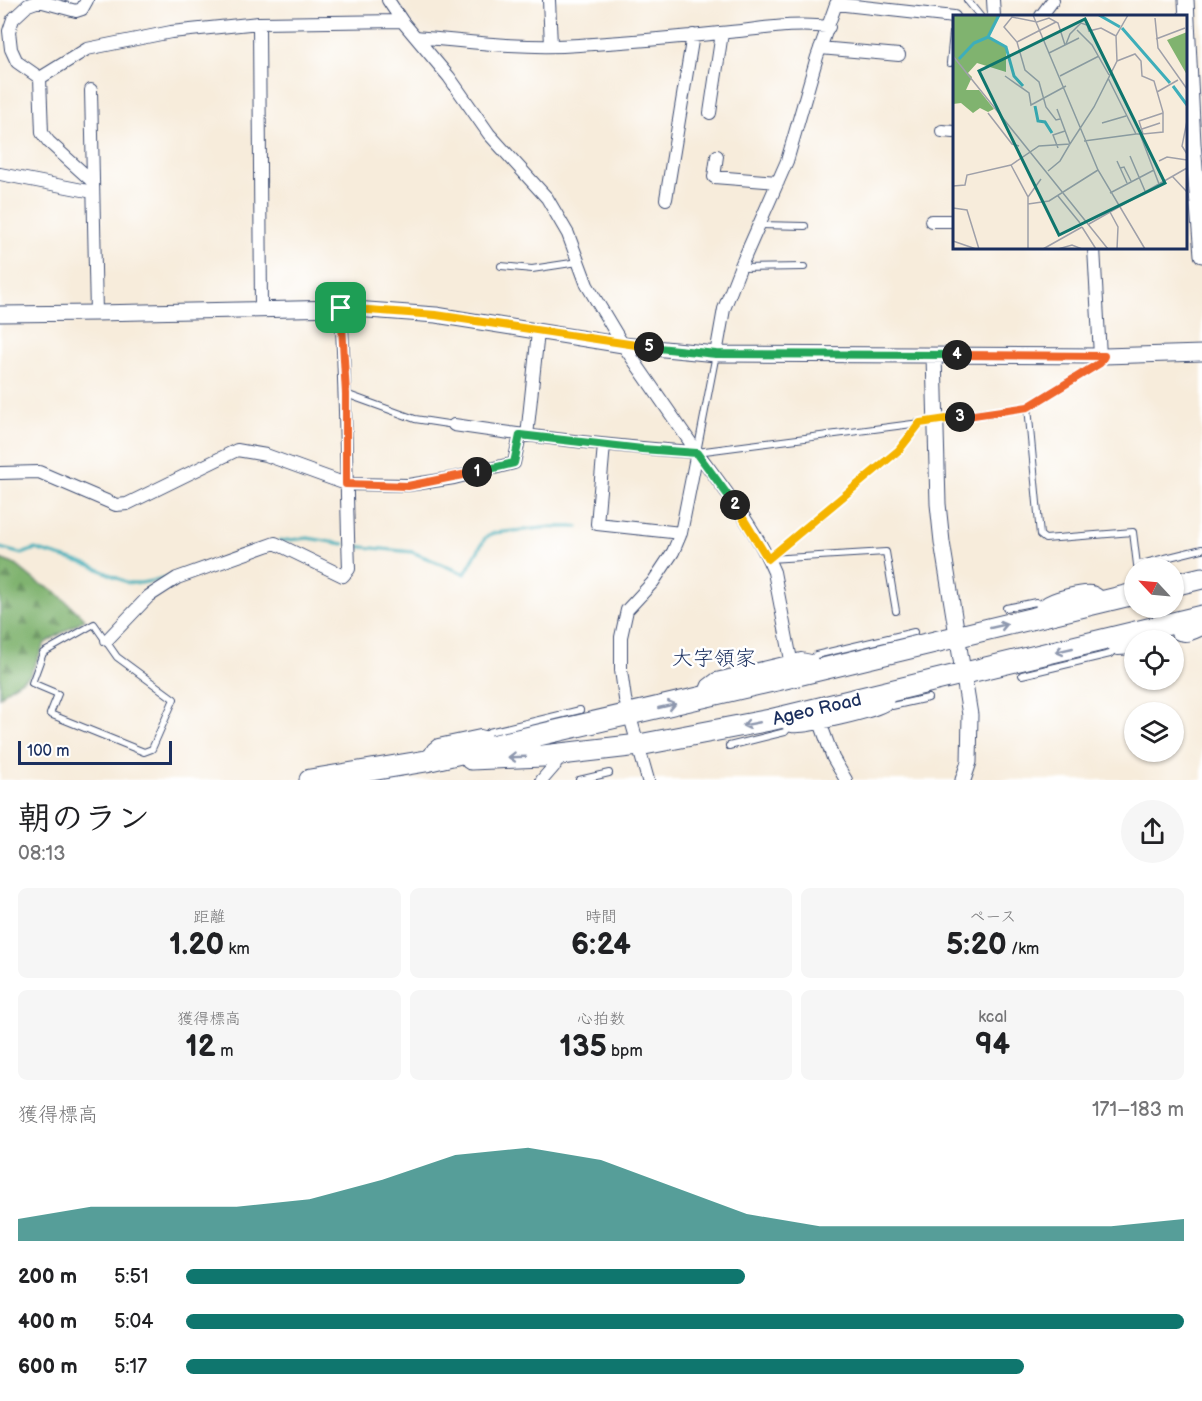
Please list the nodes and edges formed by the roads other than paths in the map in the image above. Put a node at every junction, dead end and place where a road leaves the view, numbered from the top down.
1 (87, 0) edge
2 (388, 0) edge
3 (549, 0) edge
4 (967, 0) edge
5 (993, 0) edge
6 (1053, 0) edge
7 (1186, 0) edge
8 (838, 2) edge
9 (979, 15) edge
10 (994, 15) edge
11 (1042, 15) edge
12 (1186, 15) edge
13 (953, 17) edge
14 (402, 21) junction
15 (259, 23) junction
16 (829, 27) junction
17 (722, 33) junction
18 (953, 33) edge
19 (1187, 33) edge
20 (693, 35) junction
21 (416, 37) junction
22 (551, 45) junction
23 (820, 48) junction
24 (899, 55) dead end
25 (950, 63) dead end
26 (40, 78) junction
27 (1196, 79) edge
28 (92, 90) dead end
29 (710, 112) dead end
30 (1189, 142) edge
31 (717, 156) dead end
32 (0, 174) edge
33 (778, 182) junction
34 (93, 187) junction
35 (666, 199) dead end
36 (931, 221) dead end
37 (953, 221) edge
38 (759, 225) junction
39 (805, 226) dead end
40 (1094, 249) edge
41 (1202, 255) edge
42 (578, 262) junction
43 (501, 266) dead end
44 (804, 267) dead end
45 (740, 268) junction
46 (341, 308) junction
47 (261, 310) junction
48 (0, 314) edge
49 (96, 314) junction
50 (538, 332) junction
51 (623, 345) junction
52 (1202, 353) edge
53 (716, 354) junction
54 (933, 356) junction
55 (1102, 356) junction
56 (346, 394) junction
57 (1028, 407) junction
58 (928, 422) junction
59 (454, 425) joint
60 (524, 435) junction
61 (604, 445) junction
62 (697, 453) junction
63 (0, 473) edge
64 (346, 484) junction
65 (681, 533) junction
66 (1202, 549) edge
67 (768, 559) junction
68 (1202, 571) edge
69 (1184, 575) edge
70 (1202, 578) edge
71 (1184, 582) edge
72 (1124, 589) edge
73 (1124, 596) edge
74 (1102, 599) junction
75 (1006, 608) dead end
76 (896, 611) dead end
77 (1040, 612) junction
78 (1202, 616) edge
79 (1202, 629) edge
80 (1178, 630) edge
81 (914, 632) dead end
82 (958, 636) junction
83 (1184, 636) edge
84 (106, 640) junction
85 (1124, 642) edge
86 (1111, 644) junction
87 (1124, 646) edge
88 (791, 660) junction
89 (815, 665) junction
90 (964, 673) junction
91 (1022, 675) dead end
92 (703, 697) junction
93 (888, 698) junction
94 (928, 698) dead end
95 (580, 710) dead end
96 (629, 714) junction
97 (785, 721) junction
98 (820, 722) junction
99 (487, 741) junction
100 (639, 745) junction
101 (729, 746) dead end
102 (559, 754) junction
103 (426, 761) junction
104 (609, 773) dead end
105 (310, 780) edge
106 (542, 780) edge
107 (579, 780) edge
108 (648, 780) edge
109 (846, 780) edge
110 (963, 780) edge

1 - 26 street
2 - 14 street
3 - 22 street
4 - 9 lane
5 - 10 street
6 - 11 street
7 - 12 street
8 - 13 street
8 - 16 street
14 - 15 street
14 - 21 street
15 - 26 street
15 - 47 street
16 - 17 street
16 - 23 street
17 - 20 street
17 - 29 street
18 - 25 lane
19 - 27 street
20 - 22 street
20 - 35 street
21 - 22 street
21 - 42 street
23 - 24 street
23 - 33 street
26 - 34 street
27 - 30 street
28 - 34 street
30 - 41 street
31 - 33 street
32 - 34 street
33 - 38 street
34 - 49 street
36 - 37 street
38 - 39 lane
38 - 45 street
40 - 55 street
42 - 43 lane
42 - 51 street
44 - 45 lane
45 - 53 street
46 - 47 street
46 - 50 street
46 - 56 street
47 - 49 street
48 - 49 street
50 - 51 street
50 - 60 street
51 - 53 street
51 - 62 street
52 - 55 street
53 - 54 street
53 - 62 lane
54 - 55 street
54 - 58 street
55 - 57 lane
56 - 59 lane
56 - 64 street
57 - 58 lane
57 - 66 lane
58 - 62 lane
58 - 67 lane
58 - 82 street
59 - 60 street
60 - 61 street
60 - 64 street
61 - 62 street
61 - 65 street
62 - 65 street
62 - 67 street
63 - 64 street
64 - 84 street
65 - 96 street
67 - 76 lane
67 - 88 street
68 - 69 street
70 - 71 highway
72 - 74 street
73 - 74 highway, Ageo Road
74 - 77 highway, Ageo Road
75 - 77 lane
82 -> 77 highway, Ageo Road
78 - 80 highway, Ageo Road
79 - 83 street
81 - 89 lane
82 - 89 highway, Ageo Road
82 - 90 street
84 - 84 lane
85 - 86 highway, Ageo Road
86 - 87 street
86 -> 90 highway, Ageo Road
86 - 91 lane
88 - 89 street
88 - 92 street
89 - 92 highway, Ageo Road
90 - 93 highway, Ageo Road
90 - 110 street
96 -> 92 highway, Ageo Road
93 - 94 lane
93 - 97 highway, Ageo Road
93 - 98 street
95 - 99 lane
96 - 99 highway, Ageo Road
96 - 100 street
97 - 98 street
97 -> 100 highway, Ageo Road
97 - 101 lane
98 - 109 street
99 - 103 highway, Ageo Road
100 - 102 highway, Ageo Road
100 - 108 street
102 -> 103 highway, Ageo Road
102 - 106 street
103 - 105 highway, Ageo Road
104 - 107 lane

